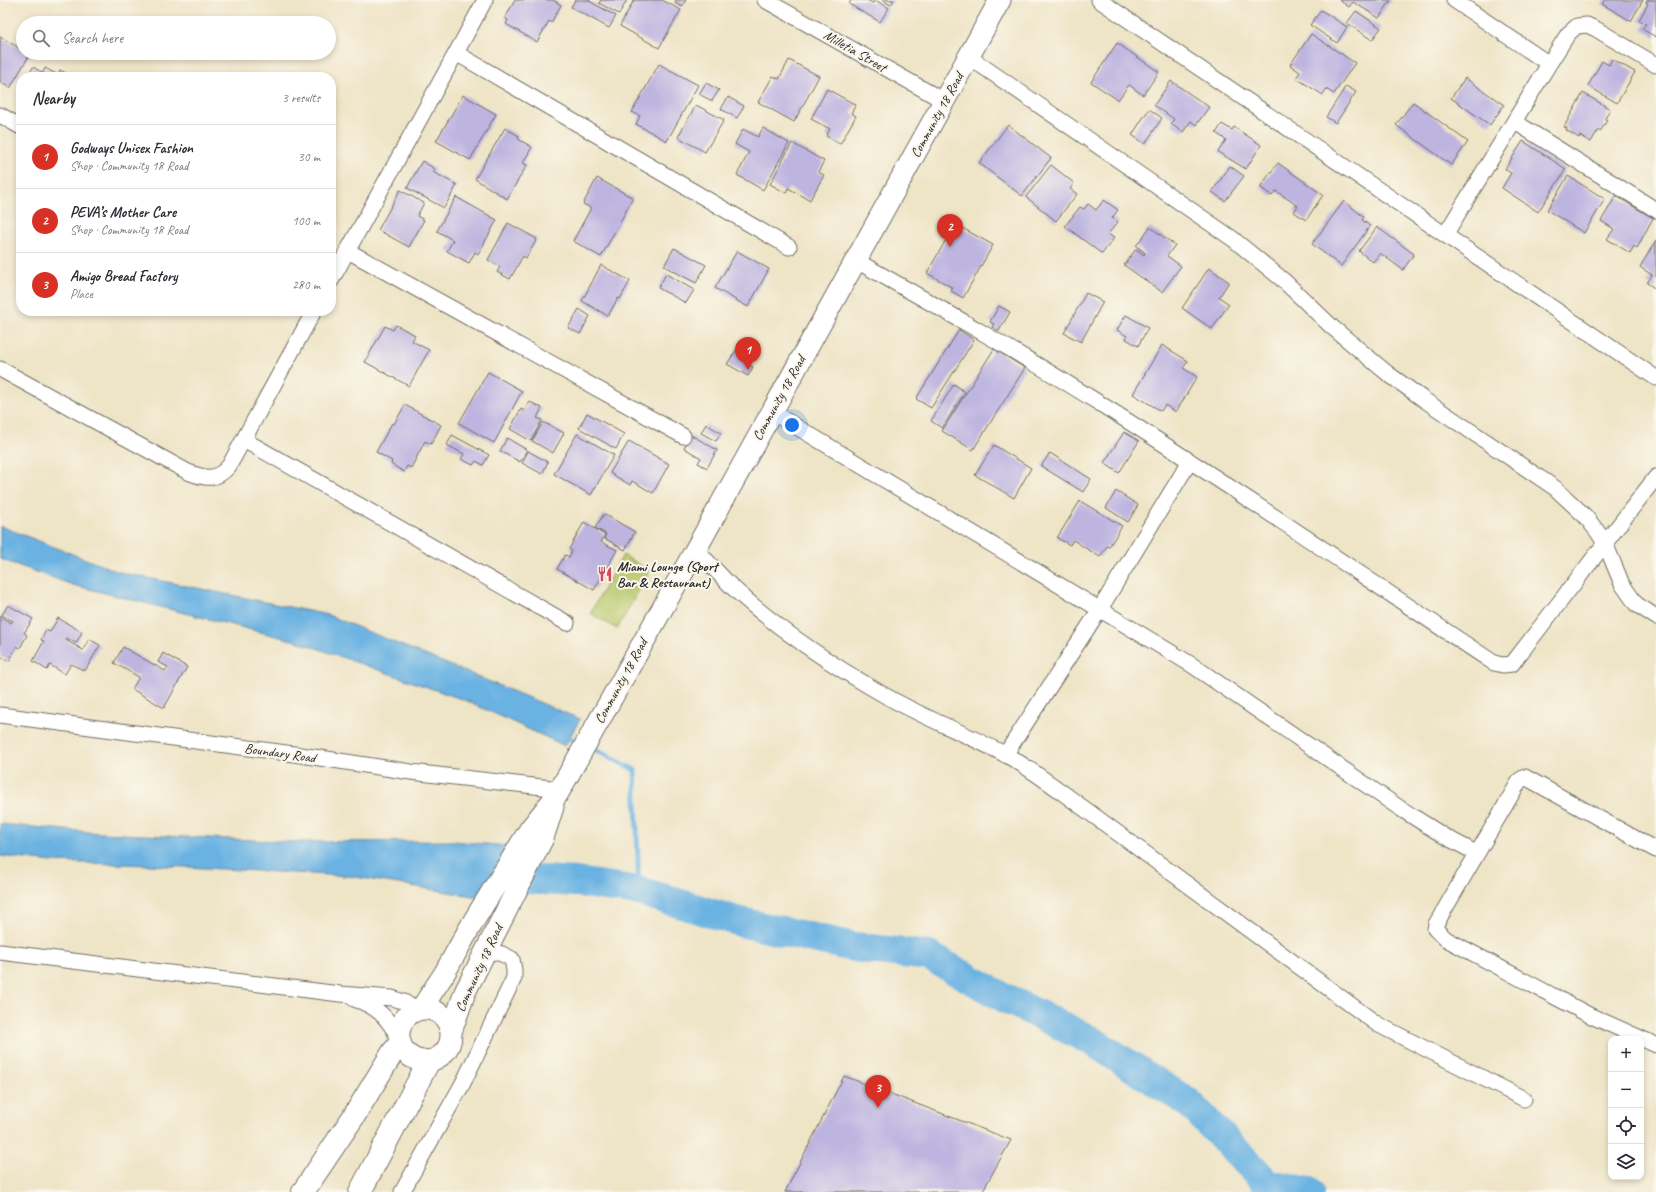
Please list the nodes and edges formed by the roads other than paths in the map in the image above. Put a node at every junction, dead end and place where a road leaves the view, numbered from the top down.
1 (485, 0) edge
2 (765, 0) edge
3 (1000, 0) edge
4 (1099, 0) edge
5 (1454, 0) edge
6 (456, 53) junction
7 (969, 57) junction
8 (1549, 64) junction
9 (1656, 65) edge
10 (944, 101) junction
11 (0, 115) edge
12 (1515, 122) junction
13 (16, 124) edge
14 (1656, 210) edge
15 (1445, 235) junction
16 (789, 247) dead end
17 (348, 251) junction
18 (856, 260) junction
19 (336, 272) edge
20 (311, 316) edge
21 (0, 369) edge
22 (1656, 378) edge
23 (772, 412) junction
24 (683, 436) dead end
25 (244, 440) junction
26 (1190, 461) junction
27 (1656, 477) edge
28 (1605, 543) junction
29 (696, 549) junction
30 (1100, 610) junction
31 (1656, 617) edge
32 (567, 623) dead end
33 (0, 715) edge
34 (1005, 755) junction
35 (559, 792) junction
36 (537, 834) junction
37 (1656, 850) edge
38 (1476, 853) junction
39 (489, 943) junction
40 (0, 952) edge
41 (340, 994) junction
42 (419, 1010) junction
43 (451, 1032) junction
44 (399, 1041) junction
45 (1656, 1045) edge
46 (429, 1061) junction
47 (1524, 1099) dead end
48 (303, 1192) edge
49 (360, 1192) edge
50 (402, 1192) edge

1 - 6 street
2 - 10 street, Milletia Street
3 - 7 main road, Community 18 Road
4 - 15 street
5 - 8 street
6 - 16 street
6 - 17 street
7 - 10 main road, Community 18 Road
7 - 28 street
8 - 9 street
8 - 12 street
10 - 18 main road, Community 18 Road
11 - 13 street
12 - 14 street
12 - 15 street
15 - 22 street
17 - 19 street
17 - 24 street
18 - 23 main road, Community 18 Road
18 - 26 street
20 - 25 street
21 - 25 street
23 - 29 main road, Community 18 Road
23 - 30 street
25 - 32 street
26 - 28 street
26 - 30 street
27 - 28 street
28 - 31 street
29 - 34 street
29 - 35 main road, Community 18 Road
30 - 34 street
30 - 38 street
33 - 35 street, Boundary Road
34 - 47 street
35 - 36 main road, Community 18 Road
36 - 39 main road, Community 18 Road
36 - 42 main road, Community 18 Road
37 - 38 street
38 - 45 street
39 - 43 main road, Community 18 Road
39 - 50 street
40 - 41 street
41 - 42 street
41 - 44 street
42 - 43 main road
42 - 44 main road
43 - 46 main road
44 - 46 main road
44 - 48 highway
46 - 49 highway

